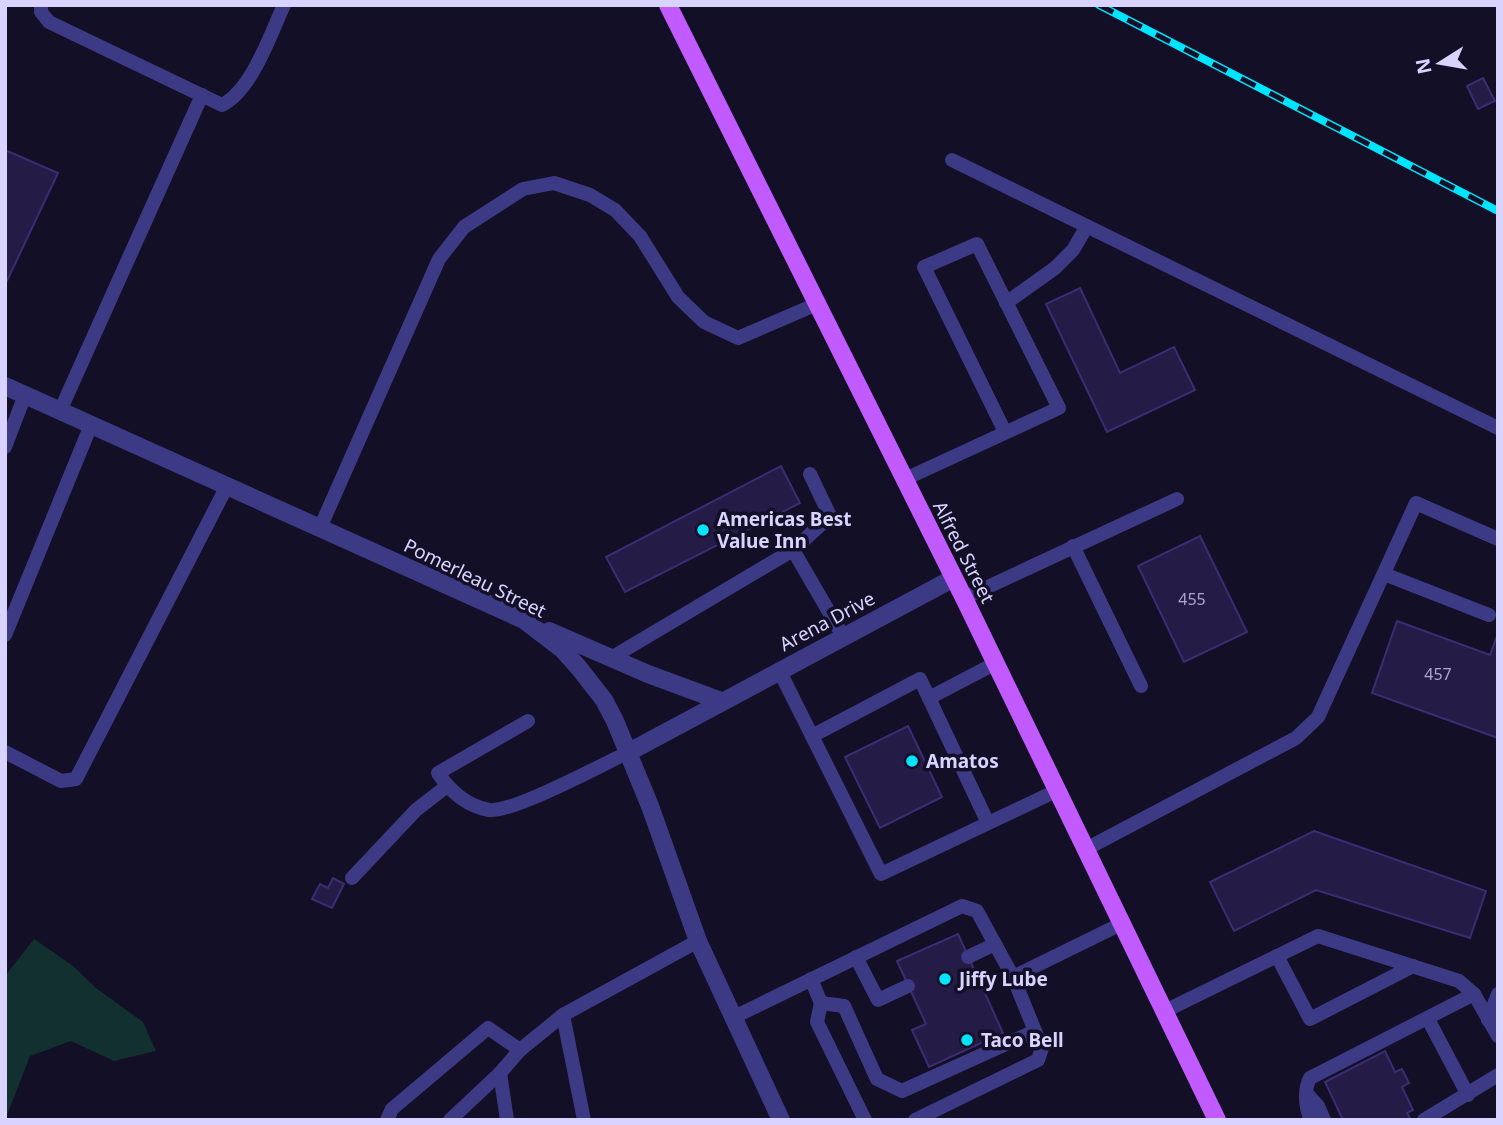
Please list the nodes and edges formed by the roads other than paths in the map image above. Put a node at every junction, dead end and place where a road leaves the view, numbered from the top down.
1 (41, 5) edge
2 (284, 5) edge
3 (668, 5) edge
4 (202, 95) junction
5 (952, 160) dead end
6 (1087, 226) junction
7 (1006, 303) junction
8 (817, 304) junction
9 (5, 386) edge
10 (25, 395) junction
11 (60, 411) junction
12 (91, 425) junction
13 (1498, 428) edge
14 (1005, 432) junction
15 (5, 447) edge
16 (810, 474) dead end
17 (905, 479) junction
18 (227, 486) junction
19 (1177, 499) dead end
20 (320, 528) junction
21 (1498, 538) edge
22 (1073, 546) junction
23 (793, 550) junction
24 (1384, 574) junction
25 (954, 578) junction
26 (964, 598) junction
27 (1489, 615) dead end
28 (524, 621) junction
29 (5, 635) edge
30 (843, 636) junction
31 (611, 658) junction
32 (996, 663) junction
33 (779, 670) junction
34 (1141, 686) dead end
35 (929, 698) junction
36 (721, 701) junction
37 (528, 721) dead end
38 (812, 736) junction
39 (5, 752) edge
40 (629, 752) junction
41 (447, 786) junction
42 (1058, 790) junction
43 (988, 823) junction
44 (1086, 849) junction
45 (352, 878) dead end
46 (1123, 923) junction
47 (698, 942) junction
48 (995, 944) junction
49 (1277, 956) junction
50 (856, 957) junction
51 (968, 957) dead end
52 (1413, 966) junction
53 (1013, 977) junction
54 (811, 979) junction
55 (908, 986) dead end
56 (1474, 994) junction
57 (1498, 994) edge
58 (821, 1003) junction
59 (1165, 1010) junction
60 (563, 1015) junction
61 (732, 1018) junction
62 (1428, 1019) junction
63 (1488, 1020) junction
64 (1035, 1031) junction
65 (1498, 1036) edge
66 (520, 1050) junction
67 (500, 1073) junction
68 (1498, 1075) edge
69 (1307, 1094) junction
70 (1468, 1095) junction
71 (1441, 1115) edge
72 (387, 1120) edge
73 (450, 1120) edge
74 (507, 1120) edge
75 (584, 1120) edge
76 (781, 1120) edge
77 (865, 1120) edge
78 (915, 1120) edge
79 (1217, 1120) edge
80 (1311, 1120) edge
81 (1324, 1120) edge
82 (1424, 1120) edge

1 - 4 lane
2 - 4 lane
3 - 8 main road, Alfred Street
4 - 11 lane
5 - 6 lane
6 - 7 lane
6 - 13 lane
7 - 14 lane
7 - 14 lane
8 - 17 main road, Alfred Street
8 - 20 lane
9 - 10 street, Pomerleau Street
10 - 11 street, Pomerleau Street
10 - 15 lane
11 - 12 street, Pomerleau Street
12 - 18 street, Pomerleau Street
12 - 29 lane
14 - 17 lane
16 - 23 lane
17 - 25 main road, Alfred Street
18 - 20 street, Pomerleau Street
18 - 39 lane
19 - 22 lane
20 - 28 street, Pomerleau Street
21 - 24 lane
22 - 26 lane
22 - 34 lane
23 - 30 lane
23 - 31 lane
24 - 27 lane
24 - 44 lane
25 - 26 main road, Alfred Street
25 - 30 street, Arena Drive
26 - 32 main road, Alfred Street
28 - 31 street
28 - 40 street, Pomerleau Street
30 - 33 street, Arena Drive
31 - 36 street
32 - 35 lane
32 - 42 main road, Alfred Street
33 - 36 street, Arena Drive
33 - 38 lane
35 - 38 lane
35 - 43 lane
36 - 40 street, Arena Drive
37 - 41 lane
38 - 43 lane
40 - 41 lane
40 - 47 street, Pomerleau Street
41 - 45 lane
42 - 43 lane
42 - 44 main road, Alfred Street
44 - 46 main road, Alfred Street
46 - 53 lane
46 - 59 main road, Alfred Street
47 - 60 lane
47 - 61 street, Pomerleau Street
48 - 50 lane
48 - 51 lane
48 - 53 lane
49 - 52 lane
49 - 52 lane
49 - 59 lane
50 - 54 lane
50 - 55 lane
52 - 56 lane
53 - 64 lane
54 - 58 lane
54 - 61 lane
56 - 62 lane
56 - 63 lane
57 - 63 lane
58 - 64 lane
58 - 77 lane
59 - 79 main road, Alfred Street
60 - 66 lane
60 - 75 lane
61 - 76 street, Pomerleau Street
62 - 69 lane
62 - 70 lane
63 - 65 lane
64 - 78 lane
66 - 67 lane
66 - 72 lane
67 - 73 lane
67 - 74 lane
68 - 70 lane
69 - 80 lane
69 - 81 lane
70 - 71 lane
71 - 82 lane

